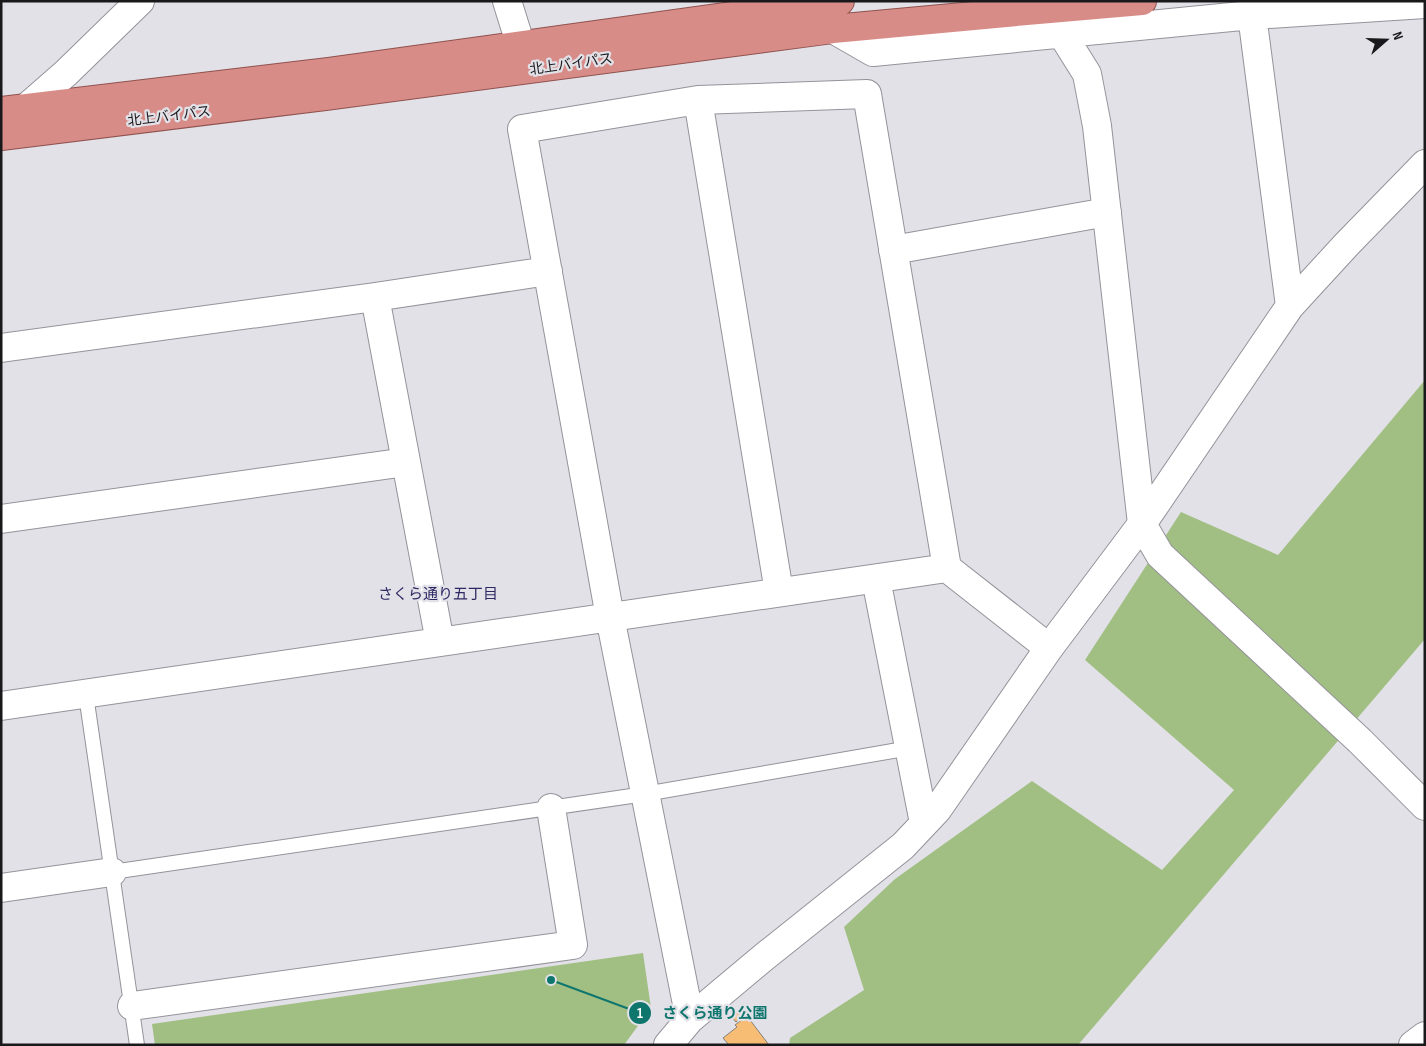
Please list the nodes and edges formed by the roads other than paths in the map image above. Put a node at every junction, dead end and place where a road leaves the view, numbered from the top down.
1 (140, 1) edge
2 (507, 1) edge
3 (840, 1) edge
4 (1142, 1) edge
5 (1425, 4) edge
6 (790, 5) edge
7 (1252, 16) junction
8 (833, 29) junction
9 (1062, 34) junction
10 (521, 46) junction
11 (698, 100) junction
12 (14, 110) edge
13 (1, 136) edge
14 (1425, 164) edge
15 (1107, 212) junction
16 (893, 250) junction
17 (548, 271) junction
18 (375, 297) junction
19 (1290, 306) junction
20 (1, 348) edge
21 (406, 462) junction
22 (1, 520) edge
23 (1142, 524) junction
24 (947, 568) junction
25 (876, 579) junction
26 (779, 592) junction
27 (610, 617) junction
28 (440, 642) junction
29 (1050, 648) junction
30 (86, 695) junction
31 (1, 706) edge
32 (910, 748) junction
33 (645, 794) junction
34 (1425, 806) edge
35 (551, 808) junction
36 (924, 823) junction
37 (112, 872) junction
38 (1, 888) edge
39 (132, 1006) junction
40 (690, 1019) junction
41 (138, 1045) edge
42 (668, 1045) edge

1 - 12 street
2 - 10 street
3 - 6 highway, 北上バイパス
4 - 8 highway, 北上バイパス
5 - 7 street
6 - 10 highway, 北上バイパス
7 - 9 street
7 - 19 street
8 - 9 street
8 - 13 highway, 北上バイパス
9 - 15 street
10 - 12 highway, 北上バイパス
11 - 16 street
11 - 17 street
11 - 26 street
14 - 19 street
15 - 16 street
15 - 23 street
16 - 24 street
17 - 18 street
17 - 27 street
18 - 20 street
18 - 21 street
19 - 23 street
21 - 22 street
21 - 28 street
23 - 29 street
23 - 34 street
24 - 25 street
24 - 29 street
25 - 26 street
25 - 32 street
26 - 27 street
27 - 28 street
27 - 33 street
28 - 30 street
29 - 36 street
30 - 31 street
30 - 37 lane
32 - 33 lane
32 - 36 street
33 - 35 lane
33 - 40 street
35 - 37 lane
35 - 39 street
36 - 40 street
37 - 38 street
37 - 39 lane
39 - 41 lane
40 - 42 street

